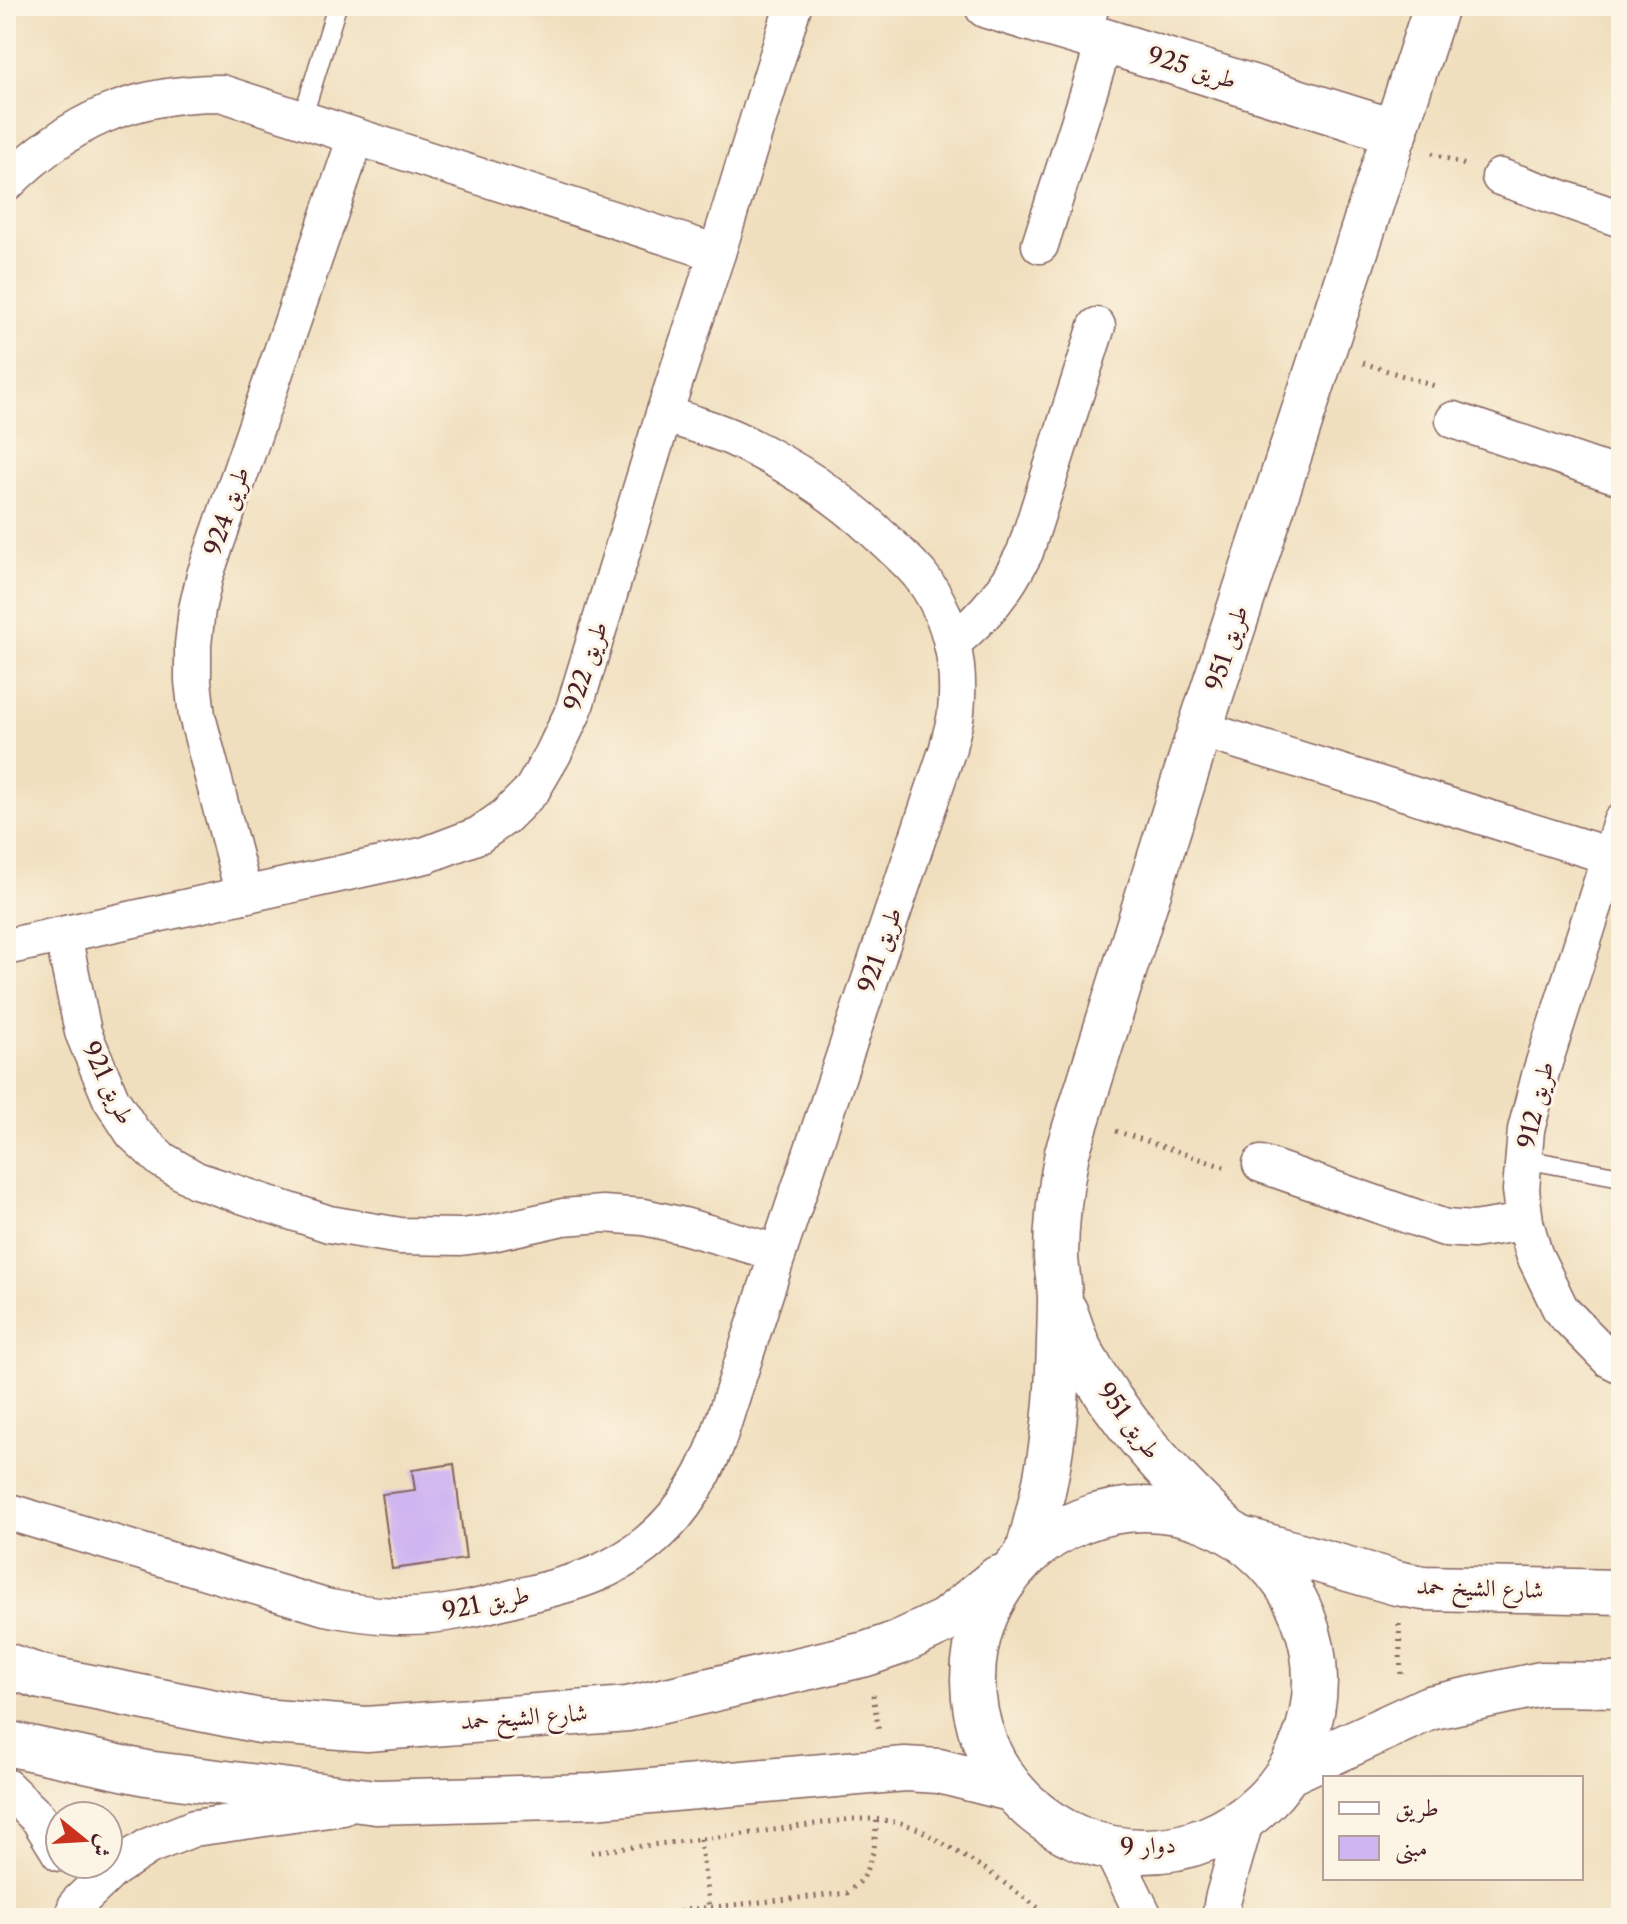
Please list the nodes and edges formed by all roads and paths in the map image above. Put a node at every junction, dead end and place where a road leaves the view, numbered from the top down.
1 (337, 6) edge
2 (793, 6) edge
3 (987, 6) edge
4 (1436, 6) edge
5 (1093, 27) edge
6 (302, 119) junction
7 (1395, 136) junction
8 (356, 137) junction
9 (1500, 177) joint
10 (6, 184) edge
11 (1621, 219) edge
12 (1040, 245) dead end
13 (717, 253) junction
14 (1097, 326) dead end
15 (1324, 350) junction
16 (664, 414) junction
17 (1454, 420) joint
18 (1621, 477) edge
19 (952, 643) junction
20 (1200, 729) junction
21 (1621, 822) edge
22 (1610, 856) junction
23 (244, 895) junction
24 (63, 935) junction
25 (6, 947) edge
26 (1077, 1119) junction
27 (1524, 1159) junction
28 (1261, 1164) joint
29 (1621, 1177) edge
30 (1525, 1222) junction
31 (778, 1253) junction
32 (1060, 1297) junction
33 (1621, 1365) edge
34 (6, 1511) edge
35 (1236, 1534) junction
36 (1022, 1557) junction
37 (1397, 1583) junction
38 (1621, 1592) edge
39 (866, 1654) junction
40 (6, 1665) edge
41 (1621, 1685) edge
42 (1403, 1721) junction
43 (6, 1743) edge
44 (885, 1771) junction
45 (1288, 1773) junction
46 (6, 1787) edge
47 (1010, 1789) junction
48 (376, 1802) junction
49 (1246, 1818) junction
50 (876, 1819) junction
51 (44, 1827) edge
52 (700, 1839) junction
53 (1111, 1849) junction
54 (591, 1852) dead end
55 (69, 1880) edge
56 (709, 1908) junction
57 (74, 1911) edge
58 (665, 1918) edge
59 (1052, 1918) edge
60 (1145, 1918) edge
61 (1220, 1918) edge

1 - 6 lane
2 - 13 street, طريق 922
3 - 5 street, طريق 925
4 - 7 street, طريق 951
5 - 7 street, طريق 925
5 - 12 street
6 - 8 street
6 - 10 street
7 - 9 path
7 - 15 street, طريق 951
8 - 13 street
8 - 23 street, طريق 924
9 - 11 street
13 - 16 street, طريق 922
14 - 19 street
15 - 17 path
15 - 20 street, طريق 951
16 - 19 street, طريق 921
16 - 23 street, طريق 922
17 - 18 street
19 - 31 street, طريق 921
20 - 22 street
20 - 26 street, طريق 951
21 - 22 street, طريق 912
22 - 27 street, طريق 912
23 - 24 street, طريق 922
24 - 25 street, طريق 922
24 - 31 street, طريق 921
26 - 28 path
26 - 32 street, طريق 951
27 - 29 lane
27 - 30 street, طريق 912
28 - 30 street
30 - 33 street, طريق 912
31 - 34 street, طريق 921
32 - 35 street, طريق 951
32 - 36 street, طريق 951
35 - 36 street, دوار 9
35 - 37 street, شارع الشيخ حمد
35 - 45 street, دوار 9
36 - 39 street, شارع الشيخ حمد
36 - 47 street, دوار 9
37 - 38 street, شارع الشيخ حمد
37 - 42 path
39 - 40 street, شارع الشيخ حمد
39 - 44 path
41 - 42 street
42 - 45 street
43 - 48 street
44 - 47 street
44 - 48 street
44 - 50 path
45 - 49 street, دوار 9
46 - 51 street
47 - 53 street, دوار 9
48 - 57 street
49 - 53 street, دوار 9
49 - 61 street
50 - 52 path
50 - 56 path
50 - 59 path
52 - 54 path
52 - 56 path
53 - 60 street
55 - 57 street
56 - 58 path

